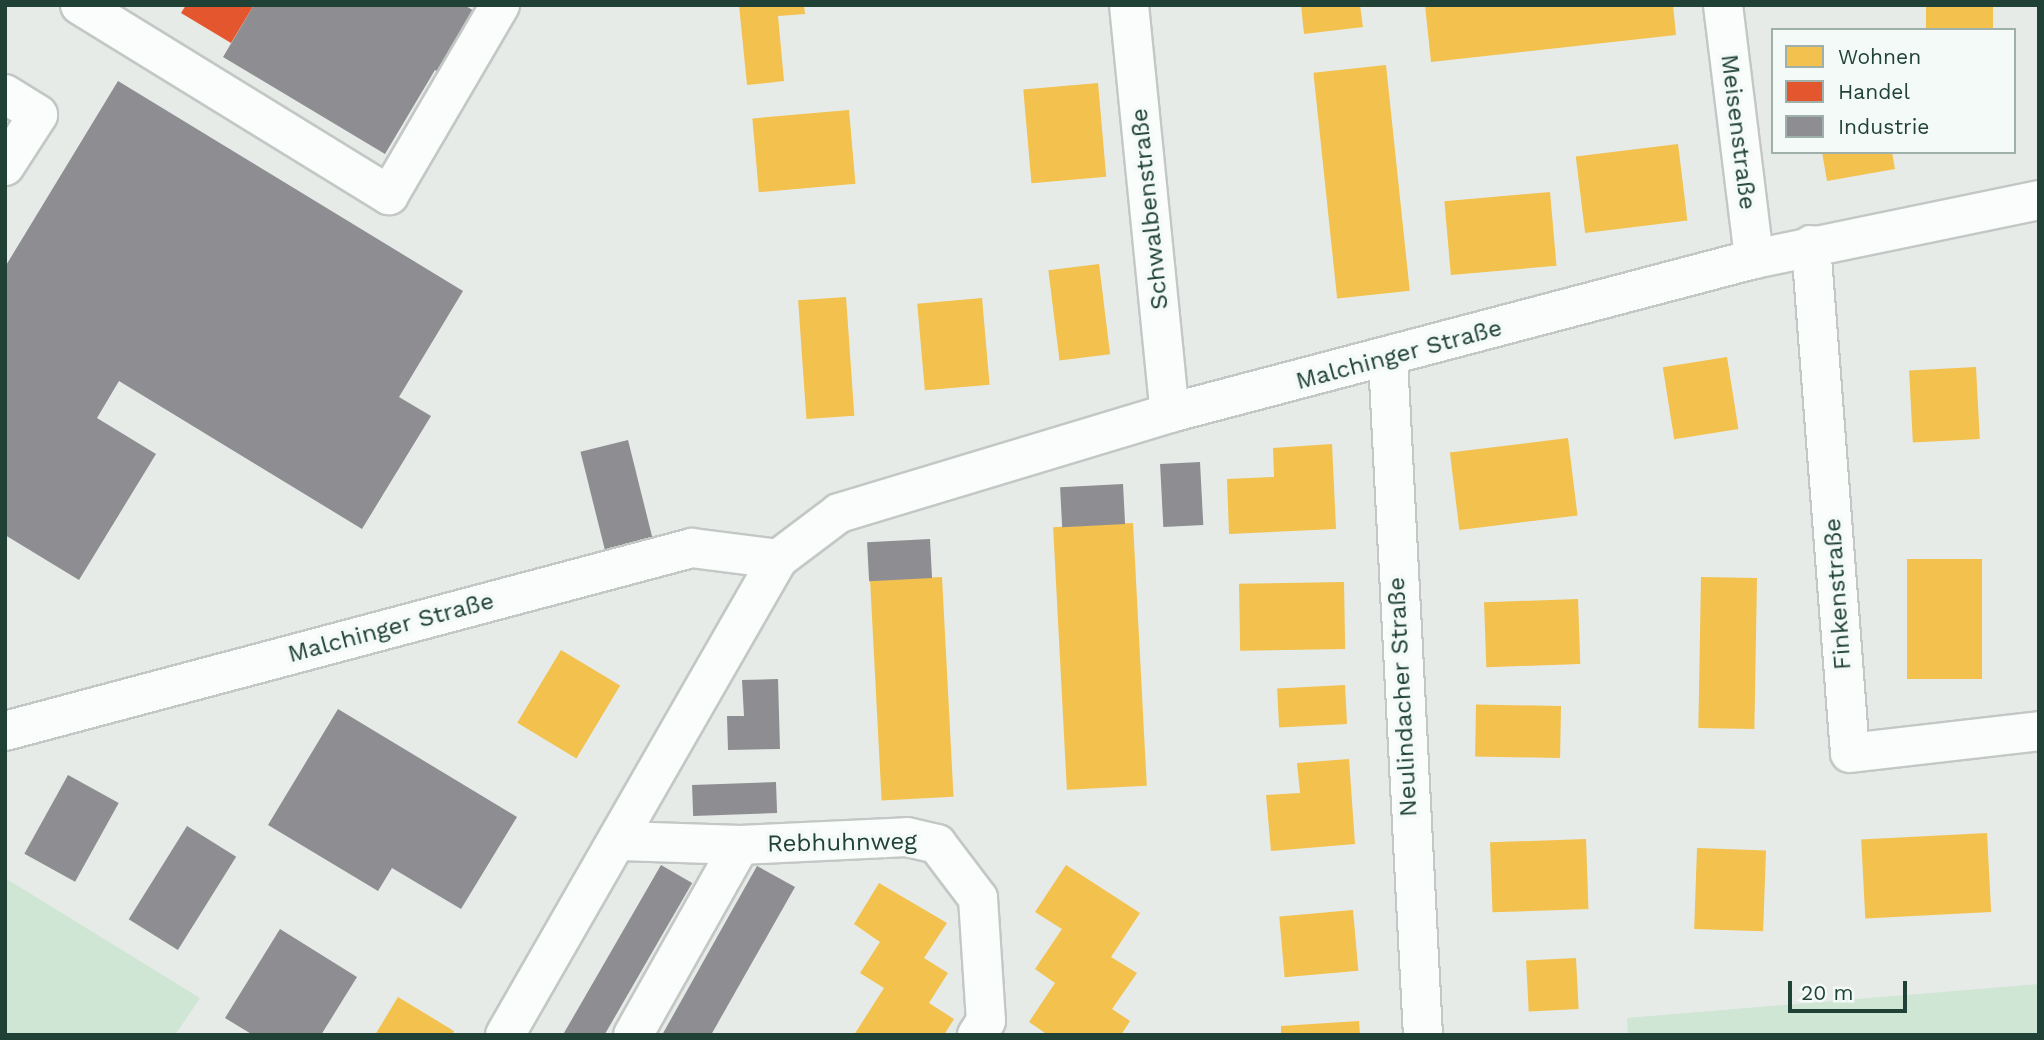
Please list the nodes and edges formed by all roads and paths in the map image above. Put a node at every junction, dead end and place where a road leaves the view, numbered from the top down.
1 (80, 5) edge
2 (500, 5) edge
3 (1129, 5) edge
4 (1723, 5) edge
5 (119, 15) edge
6 (5, 94) edge
7 (5, 166) edge
8 (2039, 200) edge
9 (1811, 245) junction
10 (1754, 259) junction
11 (1388, 359) junction
12 (1170, 413) junction
13 (778, 559) junction
14 (5, 731) edge
15 (2039, 731) edge
16 (621, 841) junction
17 (740, 845) junction
18 (505, 1035) edge
19 (633, 1035) edge
20 (977, 1035) edge
21 (1423, 1035) edge

1 - 5 street
2 - 5 street
3 - 12 street, Schwalbenstraße
4 - 10 street, Meisenstraße
6 - 7 street
8 - 9 street, Malchinger Straße
9 - 10 street, Malchinger Straße
9 - 15 street, Finkenstraße
10 - 11 street, Malchinger Straße
11 - 12 street, Malchinger Straße
11 - 21 street, Neulindacher Straße
12 - 13 street, Malchinger Straße
13 - 14 street, Malchinger Straße
13 - 16 street, Malchinger Straße
16 - 17 street, Rebhuhnweg
16 - 18 street, Malchinger Straße
17 - 19 street
17 - 20 street, Rebhuhnweg

